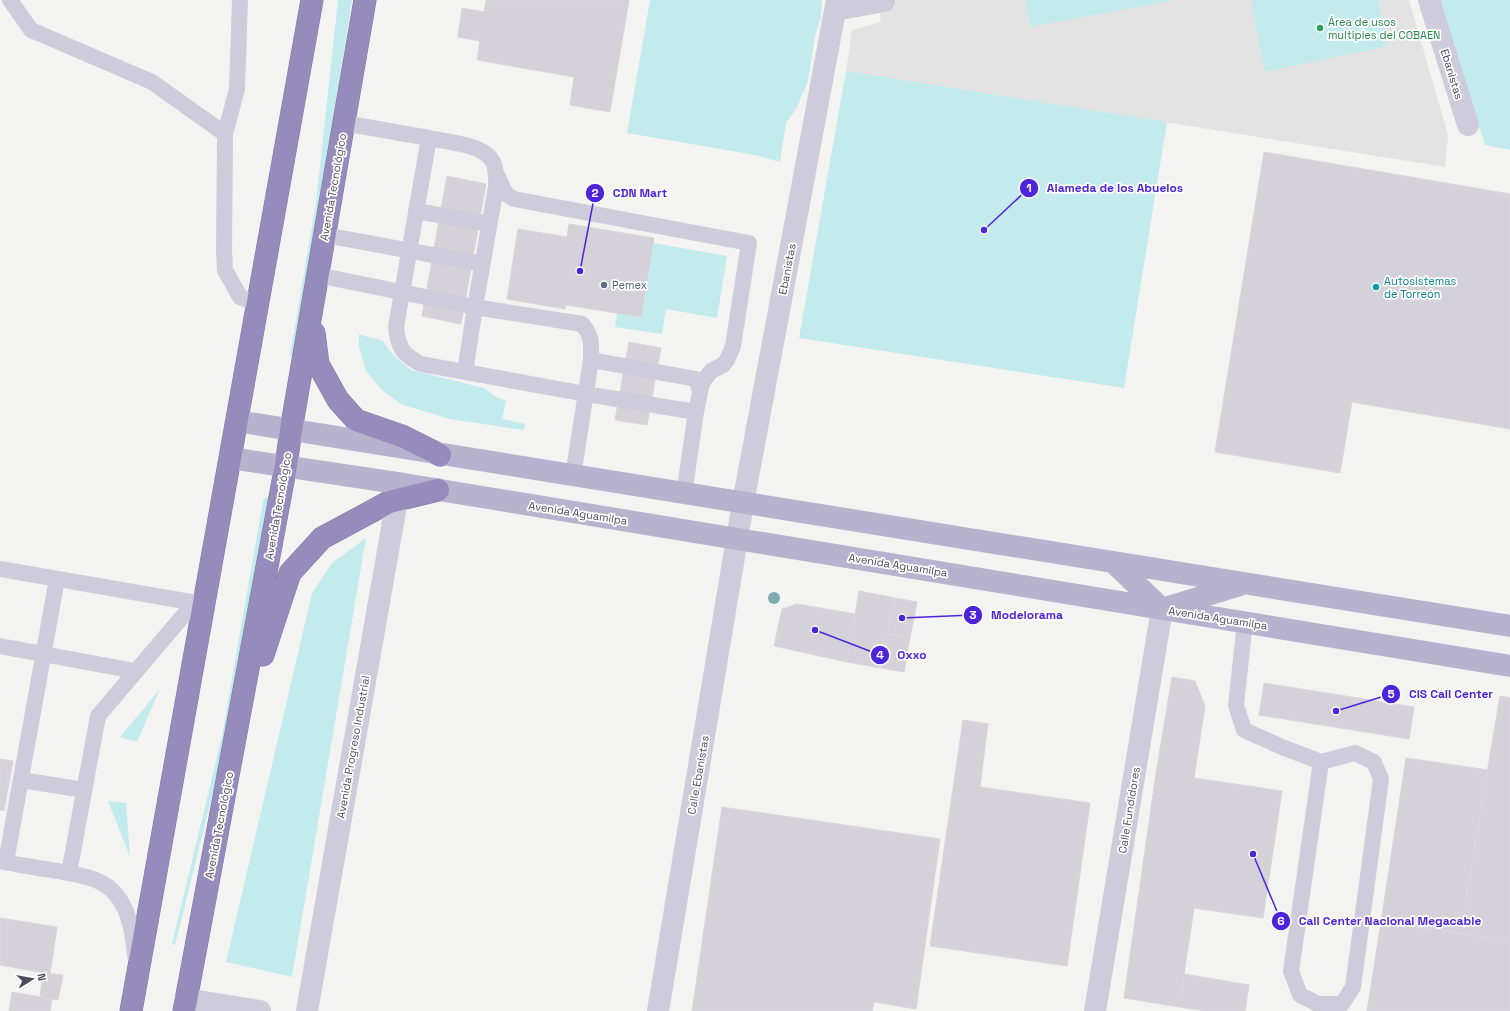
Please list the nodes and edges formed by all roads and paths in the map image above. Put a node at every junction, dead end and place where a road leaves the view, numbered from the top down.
1 (10, 0) edge
2 (240, 0) edge
3 (312, 0) edge
4 (365, 0) edge
5 (1429, 0) edge
6 (884, 1) dead end
7 (836, 5) edge
8 (344, 123) junction
9 (1468, 125) dead end
10 (225, 134) junction
11 (429, 138) junction
12 (496, 173) junction
13 (416, 211) junction
14 (489, 224) junction
15 (324, 235) junction
16 (409, 250) junction
17 (482, 264) junction
18 (317, 276) junction
19 (402, 292) junction
20 (258, 304) junction
21 (475, 307) junction
22 (311, 312) junction
23 (591, 360) junction
24 (465, 372) junction
25 (700, 391) junction
26 (586, 394) junction
27 (696, 412) junction
28 (237, 421) junction
29 (291, 430) junction
30 (440, 455) junction
31 (230, 458) junction
32 (286, 465) junction
33 (573, 476) junction
34 (438, 490) joint
35 (397, 491) junction
36 (684, 494) junction
37 (743, 503) junction
38 (737, 539) junction
39 (1113, 562) junction
40 (0, 569) edge
41 (57, 579) junction
42 (1246, 584) junction
43 (199, 604) junction
44 (1162, 609) junction
45 (1246, 622) junction
46 (1510, 626) edge
47 (0, 646) edge
48 (44, 654) junction
49 (1510, 666) edge
50 (135, 671) junction
51 (1320, 762) junction
52 (228, 775) junction
53 (21, 780) junction
54 (84, 790) junction
55 (3, 862) edge
56 (69, 873) junction
57 (136, 983) junction
58 (185, 1005) edge
59 (131, 1011) edge
60 (260, 1011) edge
61 (307, 1011) edge
62 (658, 1011) edge
63 (1095, 1011) edge

1 - 10 lane
2 - 10 lane
3 - 20 highway
4 - 8 highway, Avenida Tecnológico
5 - 9 street, Ebanistas
6 - 7 street
7 - 37 street, Ebanistas
8 - 11 lane
8 - 15 highway, Avenida Tecnológico
10 - 20 lane
11 - 12 lane
11 - 13 lane
12 - 14 lane
12 - 25 lane
13 - 14 lane
13 - 16 lane
14 - 17 lane
15 - 16 lane
15 - 18 highway, Avenida Tecnológico
16 - 17 lane
16 - 19 lane
17 - 21 lane
18 - 19 lane
18 - 22 highway, Avenida Tecnológico
19 - 21 lane
19 - 24 lane
20 - 28 highway
21 - 23 lane
21 - 24 lane
22 - 29 highway, Avenida Tecnológico
22 - 30 highway
23 - 25 lane
23 - 26 lane
24 - 26 lane
25 - 27 lane
26 - 27 lane
26 - 33 lane
27 - 36 lane
28 - 29 main road
28 - 31 highway
29 - 30 main road
29 - 32 highway, Avenida Tecnológico
30 - 33 main road
31 - 32 main road
31 - 43 highway
32 - 35 main road
32 - 52 highway, Avenida Tecnológico
33 - 36 main road
34 - 35 highway
34 - 38 main road, Avenida Aguamilpa
35 - 52 highway
35 - 61 street, Avenida Progreso Industrial
36 - 37 main road
37 - 38 street, Ebanistas
37 - 39 main road
38 - 44 main road, Avenida Aguamilpa
38 - 62 street, Calle Ebanistas
39 - 42 main road
39 - 44 main road
40 - 41 lane
41 - 43 lane
41 - 48 lane
42 - 44 main road
42 - 46 main road
43 - 50 lane
43 - 57 highway
44 - 45 main road, Avenida Aguamilpa
44 - 63 street, Calle Fundidores
45 - 49 main road, Avenida Aguamilpa
45 - 51 lane
47 - 48 lane
48 - 50 lane
48 - 53 lane
50 - 54 lane
51 - 51 lane
52 - 58 highway, Avenida Tecnológico
53 - 54 lane
53 - 55 lane
54 - 56 lane
55 - 56 lane
56 - 57 lane
57 - 59 highway
58 - 60 street

